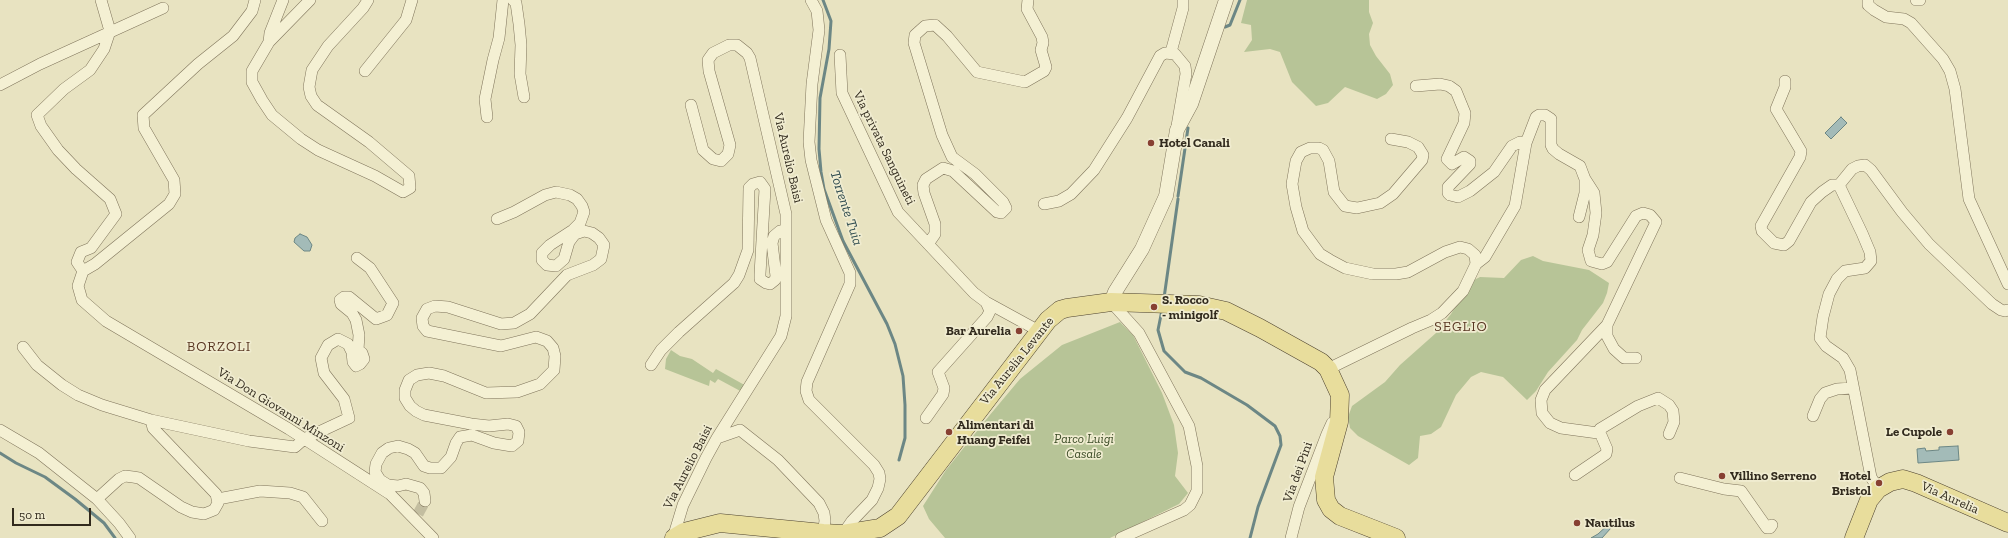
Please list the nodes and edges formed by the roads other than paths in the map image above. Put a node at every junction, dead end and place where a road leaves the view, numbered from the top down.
1 (100, 0) edge
2 (256, 0) edge
3 (283, 0) edge
4 (310, 0) edge
5 (368, 0) edge
6 (412, 0) edge
7 (503, 0) edge
8 (513, 0) edge
9 (811, 0) edge
10 (1028, 0) edge
11 (1183, 0) edge
12 (1226, 0) edge
13 (1868, 0) edge
14 (164, 8) dead end
15 (110, 31) junction
16 (270, 42) junction
17 (1171, 52) junction
18 (840, 54) dead end
19 (364, 72) dead end
20 (1785, 81) dead end
21 (0, 85) edge
22 (1416, 86) dead end
23 (524, 97) dead end
24 (691, 105) dead end
25 (487, 117) dead end
26 (1177, 130) junction
27 (1391, 140) dead end
28 (1526, 143) junction
29 (1585, 179) junction
30 (1839, 185) junction
31 (1044, 204) dead end
32 (1579, 217) dead end
33 (497, 219) dead end
34 (786, 234) junction
35 (928, 244) junction
36 (357, 258) dead end
37 (1476, 264) junction
38 (83, 271) junction
39 (2008, 284) edge
40 (986, 302) junction
41 (1111, 302) junction
42 (2008, 310) edge
43 (1607, 325) junction
44 (1039, 331) junction
45 (23, 347) dead end
46 (1636, 358) dead end
47 (651, 365) dead end
48 (1328, 369) junction
49 (1852, 388) junction
50 (1813, 416) dead end
51 (926, 418) dead end
52 (151, 420) junction
53 (1339, 422) junction
54 (0, 430) edge
55 (1598, 433) junction
56 (1669, 434) dead end
57 (717, 438) junction
58 (304, 439) junction
59 (1575, 475) dead end
60 (1680, 478) dead end
61 (1884, 486) junction
62 (98, 499) junction
63 (218, 500) junction
64 (425, 501) dead end
65 (322, 521) dead end
66 (2008, 523) edge
67 (1772, 525) dead end
68 (822, 533) junction
69 (843, 534) junction
70 (130, 538) edge
71 (433, 538) edge
72 (674, 538) edge
73 (1121, 538) edge
74 (1291, 538) edge
75 (1396, 538) edge
76 (1854, 538) edge

1 - 15 street
2 - 38 street
3 - 16 street
4 - 16 street
5 - 16 street
6 - 19 street
7 - 25 street
8 - 23 street
9 - 69 street
10 - 35 street
11 - 17 street
12 - 26 street
13 - 39 street
14 - 15 street
15 - 21 street
15 - 38 street, Via Don Giovanni Minzoni
17 - 26 street
17 - 31 street
18 - 35 street, Via privata Sanguineti
20 - 30 street
22 - 28 street
24 - 34 street, Via Aurelio Baisi
26 - 41 street
27 - 37 street
28 - 29 street
28 - 37 street
29 - 32 street
29 - 43 street
30 - 42 street
30 - 49 street
33 - 64 street
34 - 47 street
34 - 57 street, Via Aurelio Baisi
35 - 40 street, Via privata Sanguineti
36 - 58 street
37 - 48 street
38 - 58 street, Via Don Giovanni Minzoni
40 - 44 street, Via privata Sanguineti
40 - 51 street
41 - 44 main road, Via Aurelia Levante
41 - 48 main road, Via Aurelia Levante
41 - 73 street
43 - 46 street
43 - 55 street
44 - 69 main road, Via Aurelia Levante
45 - 52 street
48 - 53 main road, Via Aurelia Levante
49 - 50 street
49 - 61 street
52 - 58 street
52 - 63 street
53 - 74 street, Via dei Pini
53 - 75 main road, Via Aurelia Levante
54 - 62 street
55 - 56 street
55 - 59 street
57 - 68 street
57 - 72 street, Via Aurelio Baisi
58 - 71 street, Via Don Giovanni Minzoni
60 - 67 street
61 - 66 main road, Via Aurelia
61 - 76 main road
62 - 63 street
62 - 70 street
63 - 65 street
68 - 69 main road, Via Aurelia Levante
68 - 72 main road, Via Aurelia Levante

